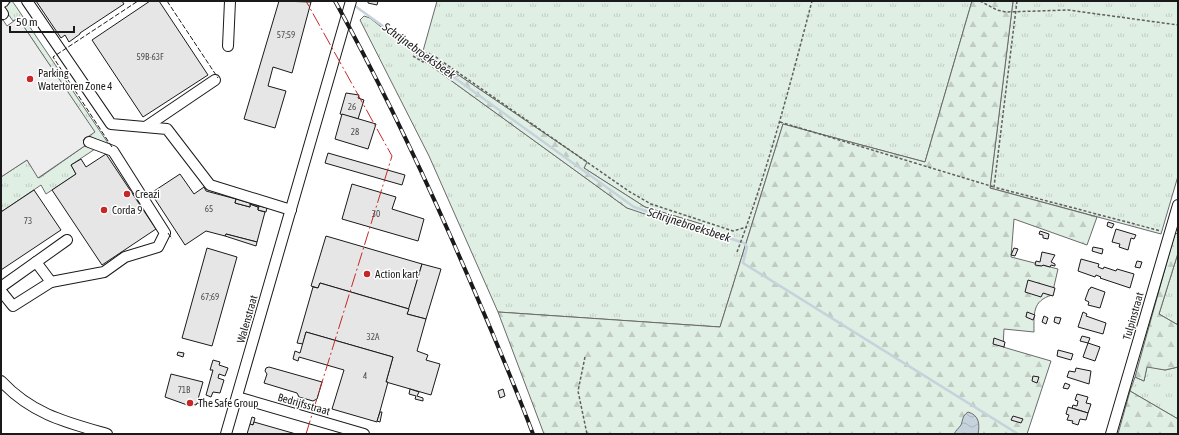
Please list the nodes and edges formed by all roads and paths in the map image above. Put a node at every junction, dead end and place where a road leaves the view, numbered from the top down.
1 (4, 1) edge
2 (26, 1) edge
3 (230, 1) edge
4 (351, 1) edge
5 (812, 1) edge
6 (980, 1) edge
7 (1017, 1) edge
8 (1, 3) edge
9 (1016, 12) junction
10 (1178, 25) edge
11 (228, 46) dead end
12 (413, 56) dead end
13 (215, 80) dead end
14 (162, 117) junction
15 (780, 122) junction
16 (147, 126) junction
17 (167, 129) junction
18 (89, 142) dead end
19 (994, 187) junction
20 (1178, 205) edge
21 (291, 210) junction
22 (747, 227) junction
23 (1170, 233) junction
24 (67, 240) dead end
25 (737, 252) dead end
26 (36, 262) junction
27 (51, 282) junction
28 (1, 287) edge
29 (1, 291) edge
30 (586, 357) dead end
31 (1, 381) edge
32 (237, 397) junction
33 (107, 434) edge
34 (226, 434) edge
35 (364, 434) edge
36 (588, 434) edge
37 (1111, 434) edge

1 - 8 street
2 - 16 street
3 - 11 street
4 - 21 street, Walenstraat
5 - 15 path
6 - 9 path
7 - 9 path
9 - 10 path
9 - 19 path
12 - 22 path
13 - 14 street
14 - 16 street
14 - 17 street
15 - 19 path
15 - 22 path
16 - 17 street
17 - 21 street
18 - 27 street
19 - 23 path
20 - 23 street, Tulpinstraat
21 - 32 street, Walenstraat
22 - 25 path
23 - 37 street, Tulpinstraat
24 - 26 street
26 - 27 street
26 - 28 street
27 - 29 street
30 - 36 path
31 - 33 street
32 - 34 street, Walenstraat
32 - 35 street, Bedrijfsstraat

